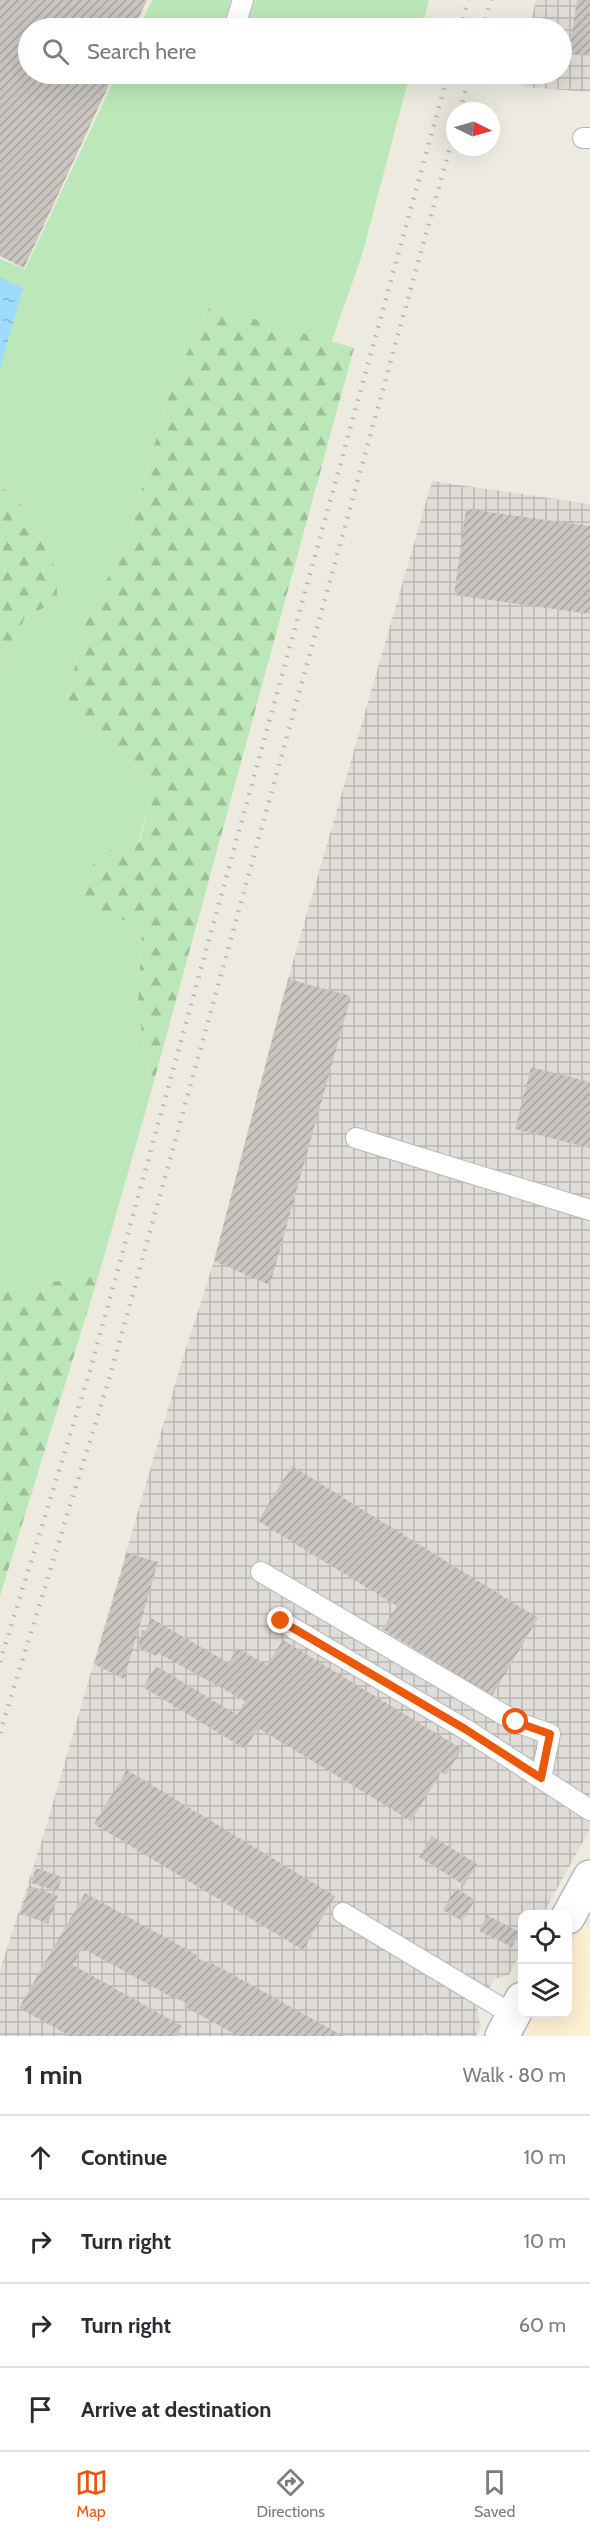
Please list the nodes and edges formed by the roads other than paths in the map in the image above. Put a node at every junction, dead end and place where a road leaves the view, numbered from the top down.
1 (243, 0) edge
2 (237, 18) edge
3 (356, 1138) dead end
4 (590, 1210) edge
5 (261, 1572) dead end
6 (281, 1621) dead end
7 (541, 1778) junction
8 (590, 1810) edge
9 (343, 1913) dead end
10 (512, 2017) edge

1 - 2 lane
3 - 4 lane
5 - 7 lane
6 - 7 lane
7 - 8 lane
9 - 10 lane

